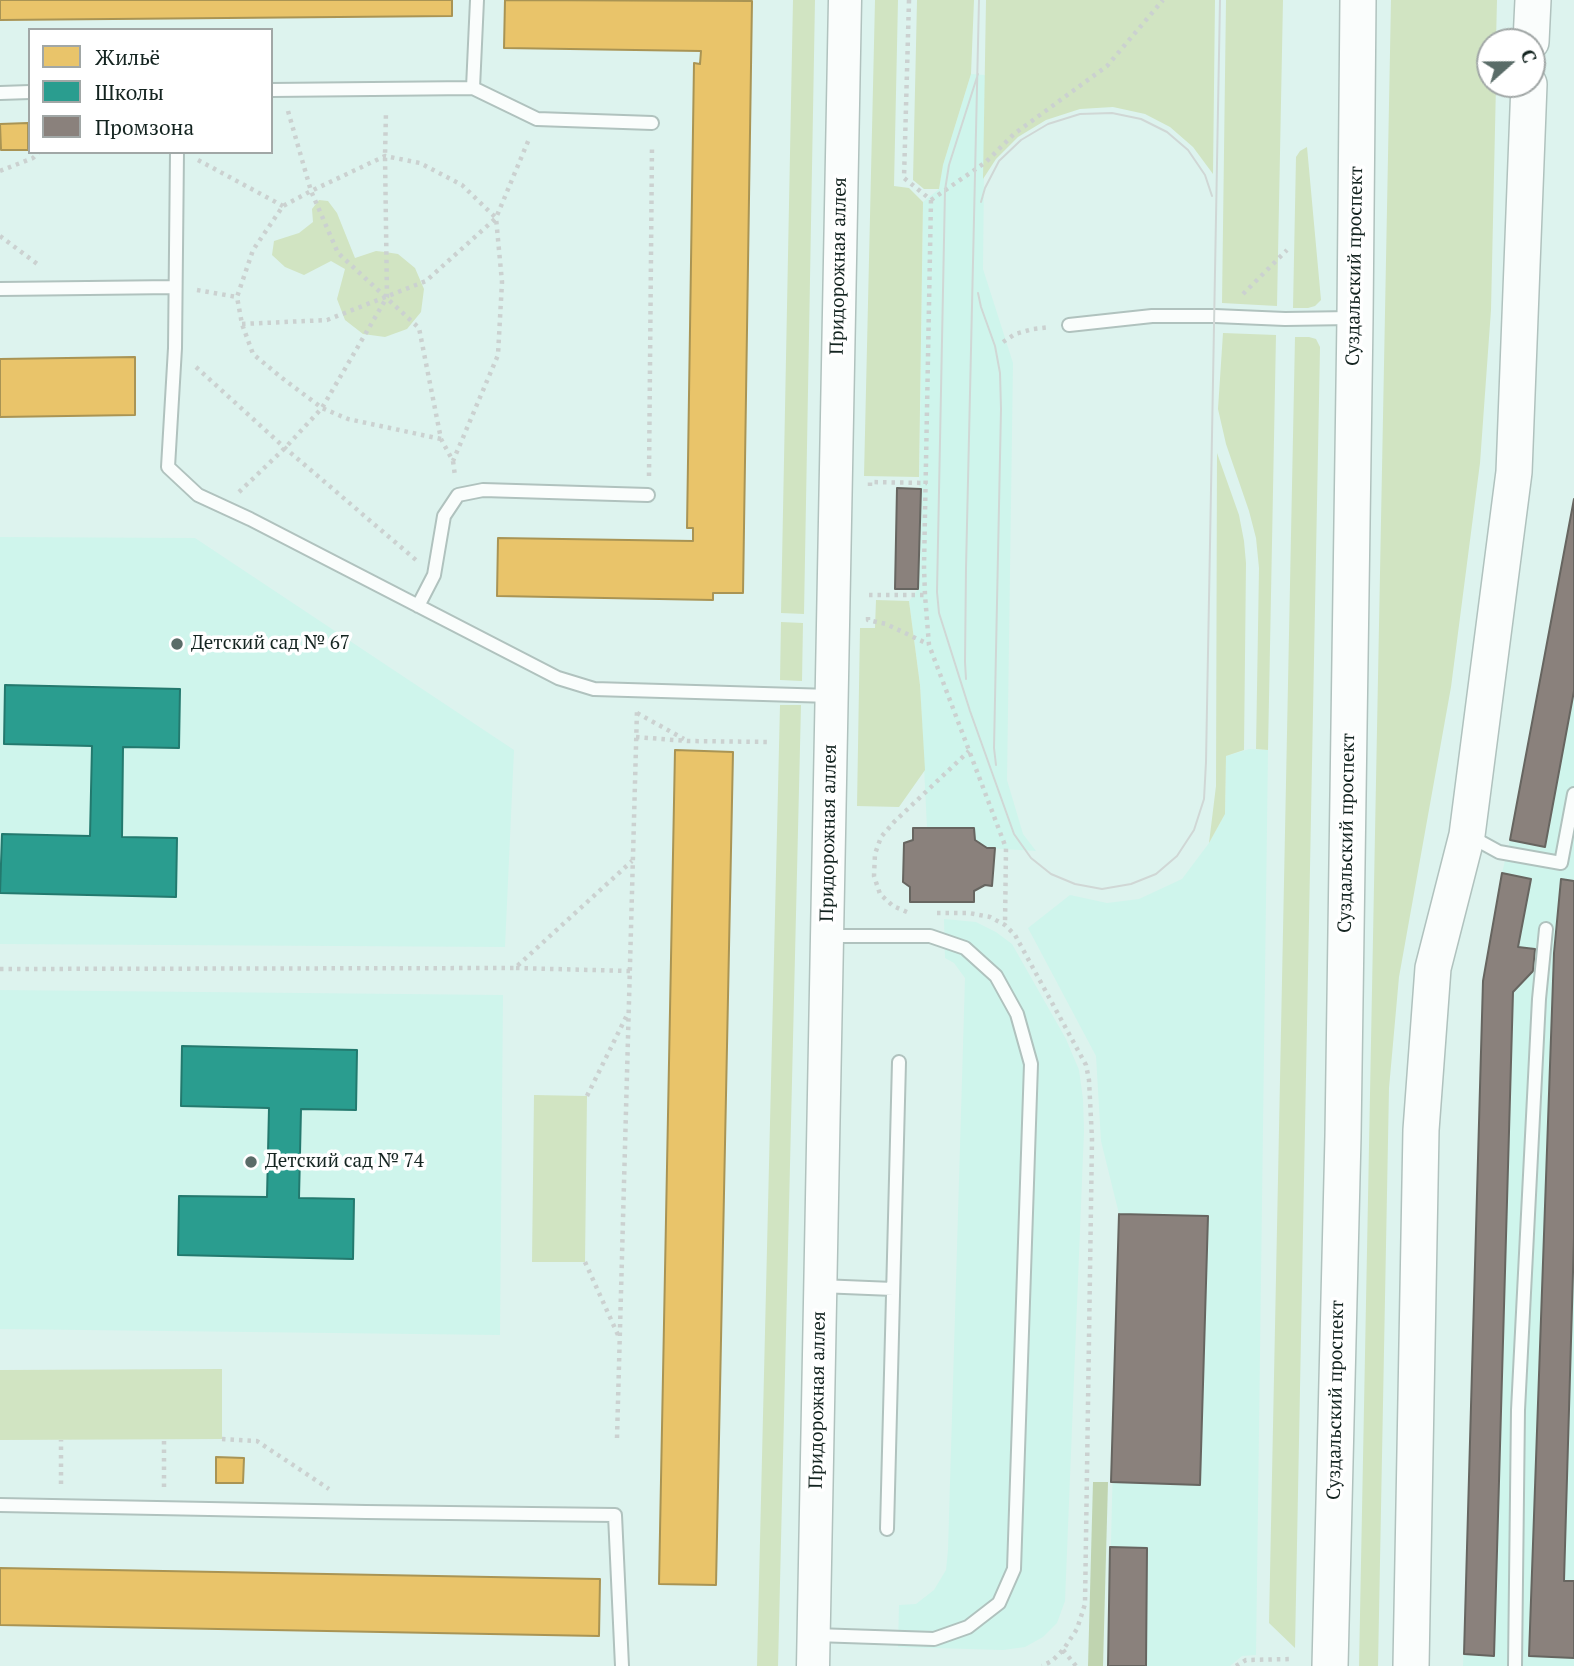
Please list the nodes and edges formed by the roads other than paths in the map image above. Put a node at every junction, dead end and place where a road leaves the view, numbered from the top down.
1 (477, 0) edge
2 (845, 0) edge
3 (1358, 0) edge
4 (1533, 0) edge
5 (1532, 28) edge
6 (473, 88) junction
7 (277, 90) edge
8 (28, 92) edge
9 (0, 93) edge
10 (1528, 98) edge
11 (652, 123) road end
12 (177, 154) edge
13 (175, 287) junction
14 (0, 289) edge
15 (1355, 318) junction
16 (1069, 325) road end
17 (648, 495) road end
18 (418, 606) junction
19 (831, 696) junction
20 (1574, 794) edge
21 (1467, 835) junction
22 (1567, 863) edge
23 (1546, 929) dead end
24 (827, 936) junction
25 (899, 1062) dead end
26 (820, 1286) junction
27 (893, 1289) junction
28 (0, 1505) edge
29 (887, 1529) dead end
30 (814, 1634) junction
31 (622, 1666) edge
32 (813, 1666) edge
33 (1330, 1666) edge
34 (1410, 1666) edge
35 (1515, 1666) edge

1 - 6 lane
2 - 19 street, Придорожная аллея
3 - 15 main road, Суздальский проспект
4 - 5 main road
6 - 7 lane
6 - 11 lane
8 - 9 lane
10 - 21 main road
12 - 13 lane
13 - 14 lane
13 - 18 lane
15 - 16 lane
15 - 33 main road, Суздальский проспект
17 - 18 lane
18 - 19 lane
19 - 24 street, Придорожная аллея
20 - 22 lane
21 - 22 lane
21 - 34 main road
23 - 35 lane
24 - 26 street, Придорожная аллея
24 - 30 lane
25 - 27 lane
26 - 27 lane
26 - 30 street, Придорожная аллея
27 - 29 lane
28 - 31 lane
30 - 32 street, Придорожная аллея

